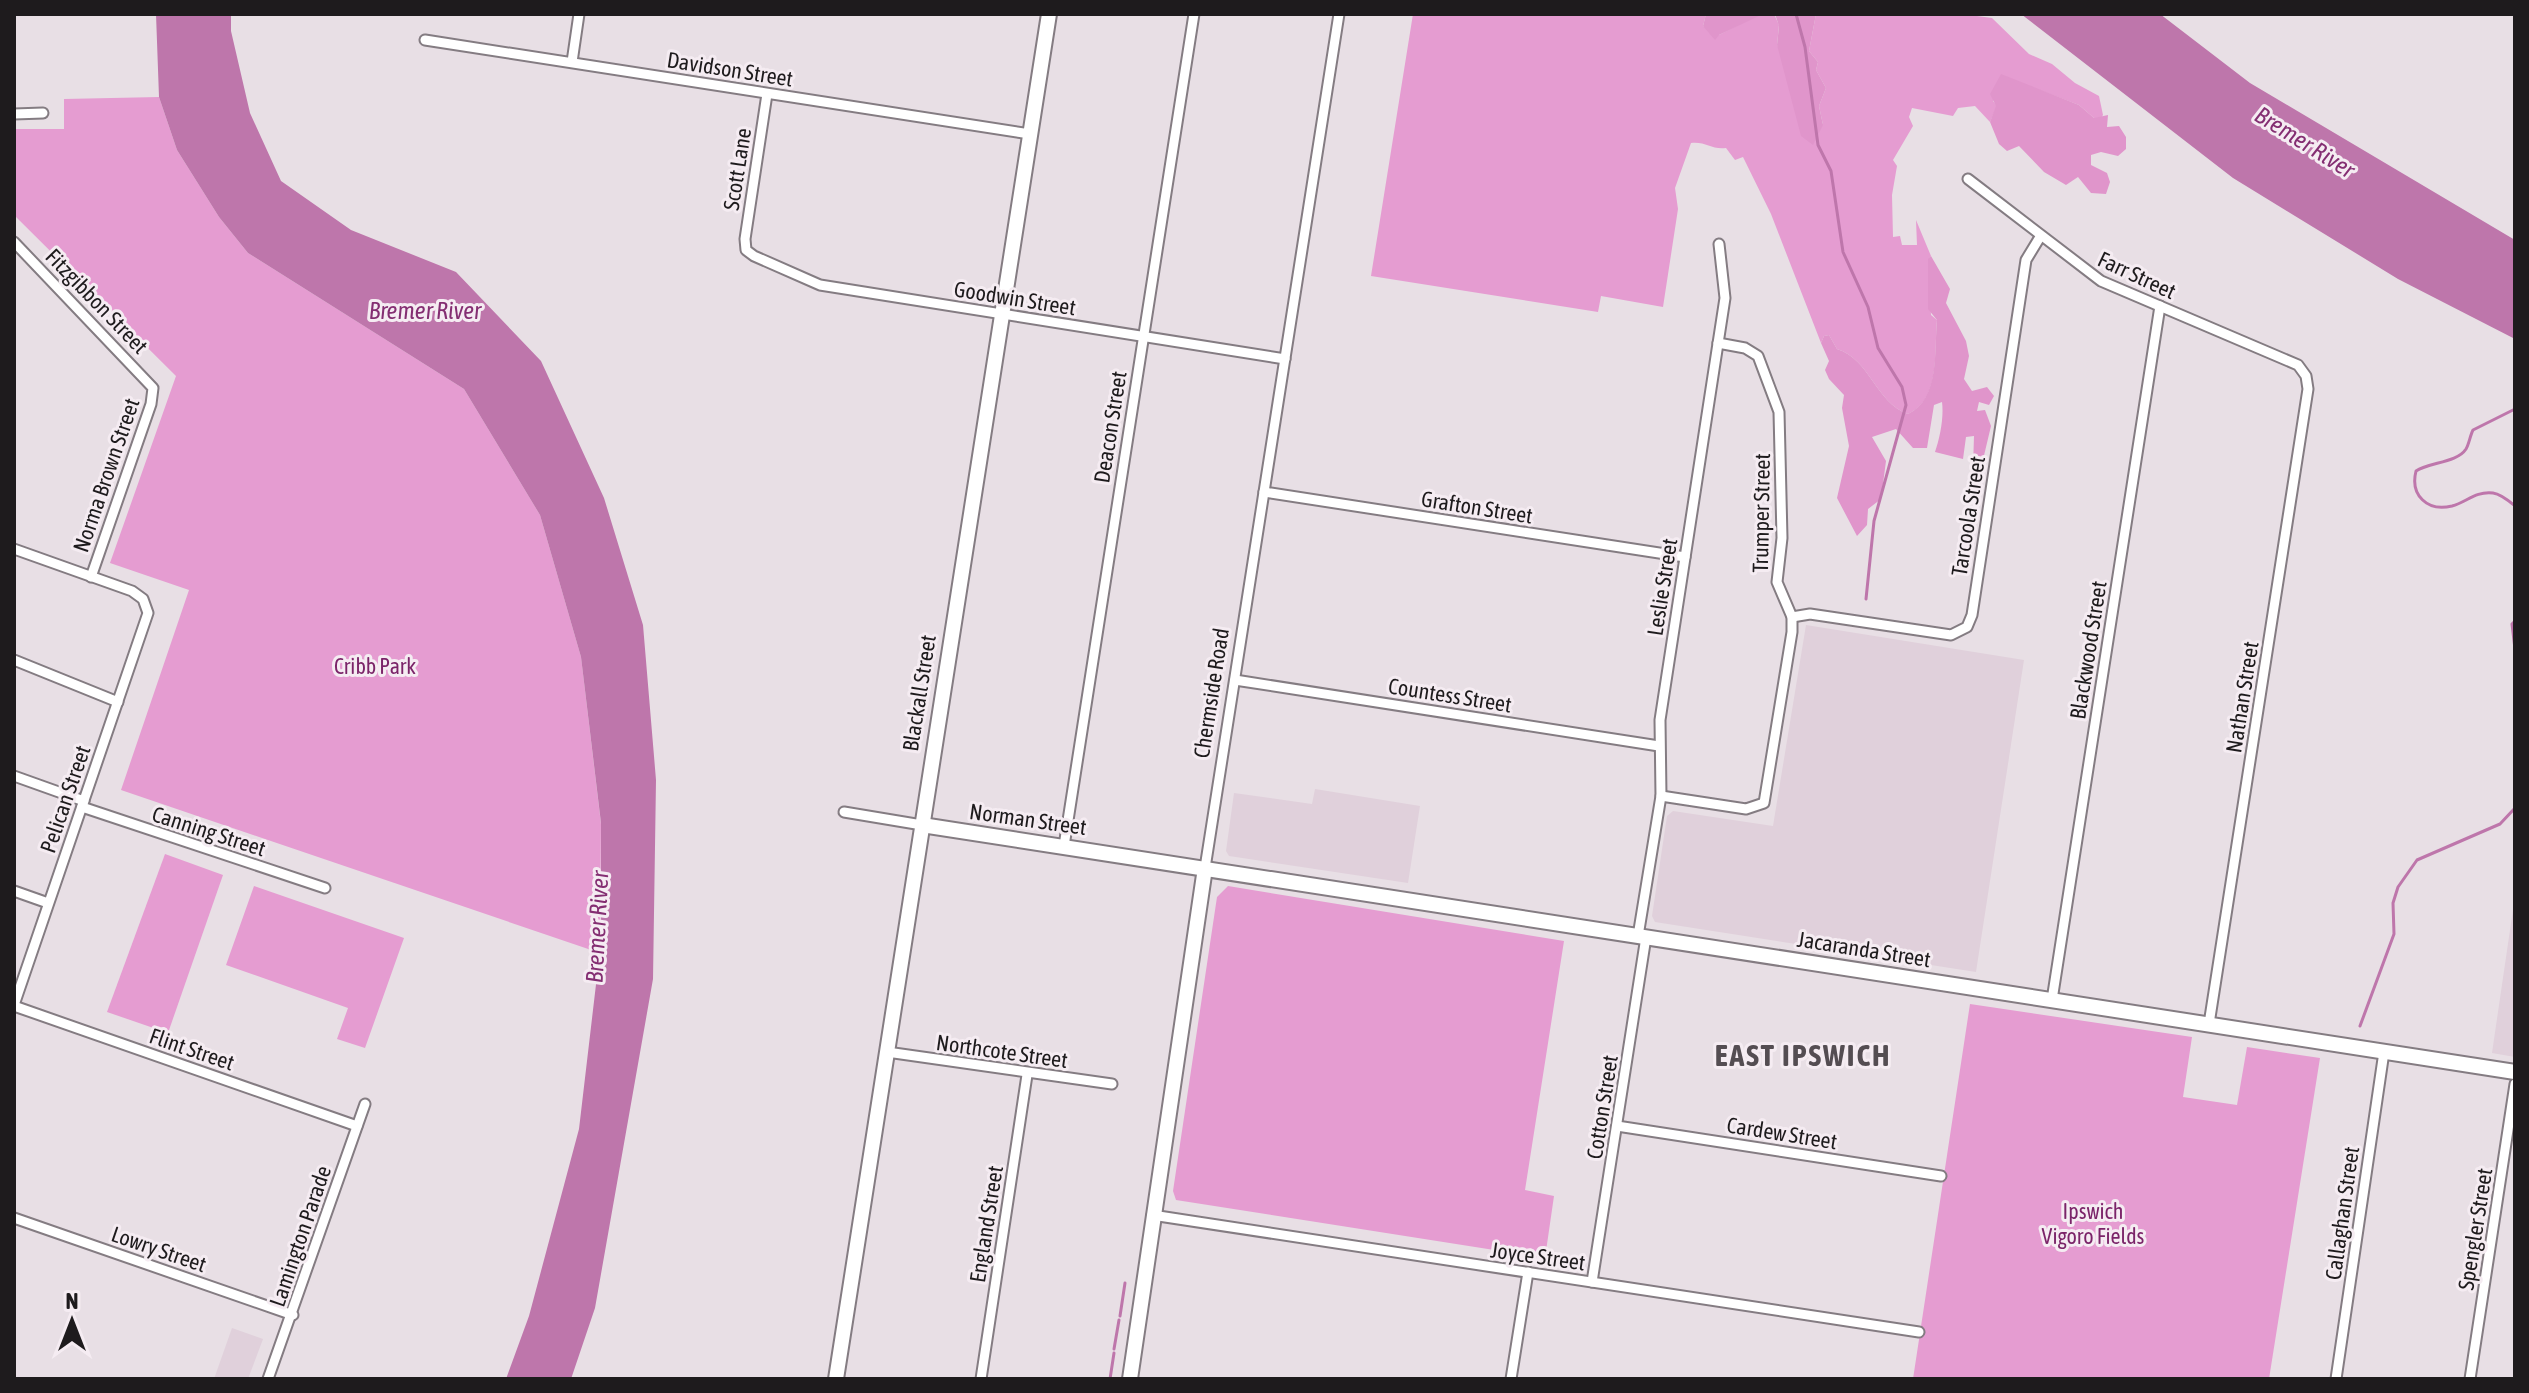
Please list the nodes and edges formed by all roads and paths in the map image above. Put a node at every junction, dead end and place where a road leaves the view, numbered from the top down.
1 (579, 14) edge
2 (1049, 14) edge
3 (1194, 14) edge
4 (1339, 14) edge
5 (425, 40) dead end
6 (572, 62) junction
7 (767, 94) junction
8 (43, 113) dead end
9 (14, 114) edge
10 (1030, 134) junction
11 (1968, 179) dead end
12 (2040, 237) junction
13 (14, 242) edge
14 (1719, 244) dead end
15 (746, 250) joint
16 (2160, 306) junction
17 (1002, 314) junction
18 (1143, 337) junction
19 (1718, 343) junction
20 (1285, 359) junction
21 (2306, 376) joint
22 (152, 385) joint
23 (1264, 492) junction
24 (14, 549) edge
25 (1685, 557) junction
26 (91, 577) junction
27 (1792, 617) junction
28 (14, 660) edge
29 (1235, 680) junction
30 (118, 702) junction
31 (1659, 746) junction
32 (14, 776) edge
33 (1661, 796) junction
34 (83, 804) junction
35 (844, 812) dead end
36 (922, 825) junction
37 (1064, 846) junction
38 (1205, 868) junction
39 (325, 888) dead end
40 (14, 891) edge
41 (48, 903) junction
42 (1642, 936) junction
43 (2052, 1000) junction
44 (14, 1005) edge
45 (2209, 1024) junction
46 (887, 1052) junction
47 (2384, 1052) junction
48 (2515, 1072) edge
49 (1027, 1075) junction
50 (1112, 1084) dead end
51 (2515, 1084) edge
52 (365, 1104) dead end
53 (357, 1126) junction
54 (1617, 1126) junction
55 (1941, 1176) dead end
56 (1152, 1215) junction
57 (14, 1218) edge
58 (1528, 1272) junction
59 (1592, 1282) junction
60 (293, 1315) junction
61 (1919, 1332) dead end
62 (268, 1379) edge
63 (836, 1379) edge
64 (981, 1379) edge
65 (1130, 1379) edge
66 (1511, 1379) edge
67 (2336, 1379) edge
68 (2470, 1379) edge

1 - 6 street
2 - 10 street, Blackall Street
3 - 18 street, Deacon Street
4 - 20 street, Chermside Road
5 - 6 street, Davidson Street
6 - 7 street, Davidson Street
7 - 10 street, Davidson Street
7 - 15 street, Scott Lane
8 - 9 street
10 - 17 street, Blackall Street
11 - 12 street, Farr Street
12 - 16 street, Farr Street
12 - 27 street, Tarcoola Street
13 - 22 street, Fitzgibbon Street
14 - 19 street, Leslie Street
15 - 17 street, Goodwin Street
16 - 21 street, Farr Street
16 - 43 street, Blackwood Street
17 - 18 street, Goodwin Street
17 - 36 street, Blackall Street
18 - 20 street, Goodwin Street
18 - 37 street, Deacon Street
19 - 25 street, Leslie Street
19 - 27 street, Trumper Street
20 - 23 street, Chermside Road
21 - 45 street, Nathan Street
22 - 26 street, Norma Brown Street
23 - 25 street, Grafton Street
23 - 29 street, Chermside Road
24 - 26 street
25 - 31 street, Leslie Street
26 - 30 street, Pelican Street
27 - 33 street, Trumper Street
28 - 30 street
29 - 31 street, Countess Street
29 - 38 street, Chermside Road
30 - 34 street, Pelican Street
31 - 33 street, Leslie Street
32 - 34 street, Canning Street
33 - 42 street, Leslie Street
34 - 39 street, Canning Street
34 - 41 street, Pelican Street
35 - 36 street, Norman Street
36 - 37 street, Norman Street
36 - 46 street, Blackall Street
37 - 38 street, Norman Street
38 - 42 street, Jacaranda Street
38 - 56 street, Chermside Road
40 - 41 street
41 - 44 street, Pelican Street
42 - 43 street, Jacaranda Street
42 - 54 street, Cotton Street
43 - 45 street, Jacaranda Street
44 - 53 street, Flint Street
45 - 47 street, Jacaranda Street
46 - 49 street, Northcote Street
46 - 63 street, Blackall Street
47 - 48 street, Jacaranda Street
47 - 67 street, Callaghan Street
49 - 50 street, Northcote Street
49 - 64 street, England Street
51 - 68 street, Spengler Street
52 - 53 street, Lamington Parade
53 - 60 street, Lamington Parade
54 - 55 street, Cardew Street
54 - 59 street, Cotton Street
56 - 58 street, Joyce Street
56 - 65 street, Chermside Road
57 - 60 street, Lowry Street
58 - 59 street, Joyce Street
58 - 66 street
59 - 61 street, Joyce Street
60 - 62 street, Lamington Parade

